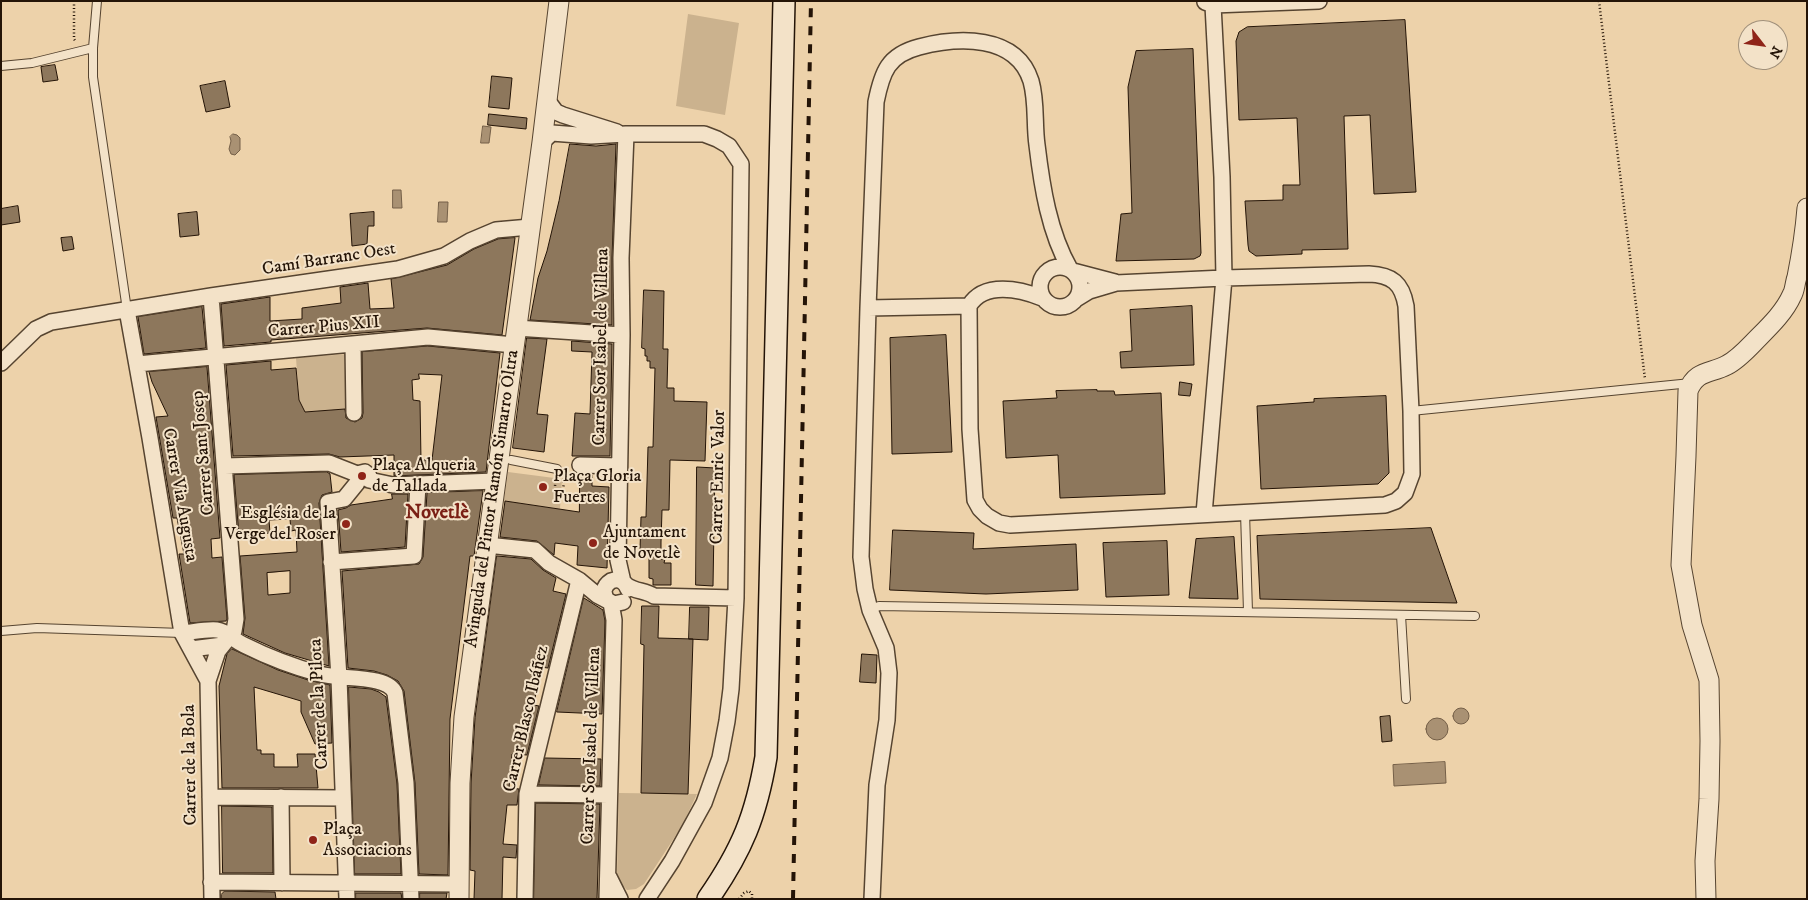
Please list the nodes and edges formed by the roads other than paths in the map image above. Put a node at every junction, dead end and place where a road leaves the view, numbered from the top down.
1 (97, 1) edge
2 (559, 1) edge
3 (784, 1) edge
4 (1319, 1) edge
5 (1208, 3) edge
6 (93, 48) junction
7 (1, 66) edge
8 (547, 100) junction
9 (626, 134) junction
10 (542, 142) junction
11 (1807, 208) edge
12 (1051, 222) junction
13 (530, 227) junction
14 (1071, 270) junction
15 (1045, 274) junction
16 (1224, 278) junction
17 (1116, 283) junction
18 (1006, 289) junction
19 (211, 296) junction
20 (1042, 298) junction
21 (1076, 299) junction
22 (969, 306) junction
23 (868, 308) junction
24 (127, 310) junction
25 (622, 335) junction
26 (515, 337) junction
27 (353, 345) junction
28 (215, 357) junction
29 (1, 363) edge
30 (137, 364) junction
31 (1691, 383) junction
32 (1411, 411) junction
33 (354, 413) dead end
34 (505, 459) junction
35 (225, 466) junction
36 (580, 466) dead end
37 (619, 466) junction
38 (561, 470) road end
39 (361, 479) junction
40 (495, 481) junction
41 (418, 484) junction
42 (1245, 512) junction
43 (1204, 514) junction
44 (487, 545) junction
45 (331, 562) junction
46 (579, 580) junction
47 (617, 592) junction
48 (736, 598) junction
49 (870, 610) junction
50 (1248, 612) junction
51 (1401, 615) junction
52 (1475, 616) dead end
53 (1, 631) edge
54 (182, 633) junction
55 (227, 641) junction
56 (191, 649) junction
57 (338, 678) junction
58 (208, 681) junction
59 (1406, 699) dead end
60 (528, 794) junction
61 (609, 795) junction
62 (210, 797) junction
63 (281, 797) junction
64 (343, 798) junction
65 (607, 874) junction
66 (211, 882) junction
67 (282, 883) junction
68 (410, 883) junction
69 (347, 891) edge
70 (459, 892) edge
71 (212, 899) edge
72 (411, 899) edge
73 (525, 899) edge
74 (607, 899) edge
75 (620, 899) edge
76 (647, 899) edge
77 (708, 899) edge
78 (872, 899) edge
79 (1706, 899) edge

1 - 6 lane
2 - 8 street, Avinguda del Pintor Ramón Simarro Oltra
3 - 77 main road
4 - 5 street
5 - 16 street
6 - 7 lane
6 - 24 lane
8 - 9 street, Carrer Enric Valor
8 - 10 street, Avinguda del Pintor Ramón Simarro Oltra
9 - 10 street, Carrer Enric Valor
9 - 25 street, Carrer Sor Isabel de Villena
9 - 48 street, Carrer Enric Valor
10 - 13 street, Avinguda del Pintor Ramón Simarro Oltra
11 - 31 street
12 - 14 street
12 - 15 street
12 - 23 street
13 - 19 street, Camí Barranc Oest
13 - 26 street, Avinguda del Pintor Ramón Simarro Oltra
14 - 15 street
14 - 17 street
14 - 21 street
15 - 18 street
15 - 20 street
16 - 17 street
16 - 32 street
16 - 43 street
17 - 21 street
18 - 20 street
18 - 22 street
19 - 24 street, Camí Barranc Oest
19 - 28 street, Carrer Sant Josep
20 - 21 street
22 - 23 street
22 - 43 street
23 - 49 street
24 - 29 street, Camí Barranc Oest
24 - 30 street, Carrer Via Augusta
25 - 26 street, Carrer Pius XII
25 - 37 street, Carrer Sor Isabel de Villena
26 - 27 street, Carrer Pius XII
26 - 34 street, Avinguda del Pintor Ramón Simarro Oltra
27 - 28 street, Carrer Pius XII
27 - 33 street
28 - 30 street, Carrer Pius XII
28 - 35 street, Carrer Sant Josep
30 - 54 street, Carrer Via Augusta
31 - 32 lane
31 - 79 street
32 - 42 street
34 - 38 lane
34 - 40 street, Avinguda del Pintor Ramón Simarro Oltra
35 - 39 street
35 - 55 street, Carrer Sant Josep
36 - 37 street
37 - 47 street, Carrer Sor Isabel de Villena
39 - 41 street
39 - 45 street, Carrer de la Pilota
40 - 41 street
40 - 44 street, Avinguda del Pintor Ramón Simarro Oltra
41 - 45 street
42 - 43 street
42 - 50 lane
44 - 46 street
44 - 70 street, Avinguda del Pintor Ramón Simarro Oltra
45 - 57 street, Carrer de la Pilota
46 - 47 street
46 - 60 street, Carrer Blasco Ibáñez
47 - 48 street
47 - 61 street, Carrer Sor Isabel de Villena
48 - 76 street, Carrer Enric Valor
49 - 50 lane
49 - 78 street
50 - 51 lane
51 - 52 lane
51 - 59 lane
53 - 54 lane
54 - 55 street
54 - 56 street, Carrer Via Augusta
55 - 56 street
55 - 57 street
55 - 58 street, Carrer de la Bola
56 - 58 street, Carrer Via Augusta
57 - 64 street, Carrer de la Pilota
57 - 68 street
58 - 62 street, Carrer de la Bola
60 - 61 street
60 - 73 street, Carrer Blasco Ibáñez
61 - 65 street, Carrer Sor Isabel de Villena
62 - 63 street
62 - 66 street, Carrer de la Bola
63 - 64 street
63 - 67 street
64 - 69 street, Carrer de la Pilota
65 - 74 street, Carrer Sor Isabel de Villena
65 - 75 street, Carrer Sor Isabel de Villena
66 - 67 street
66 - 71 street, Carrer de la Bola
67 - 69 street
68 - 69 street
68 - 70 street
68 - 72 street

